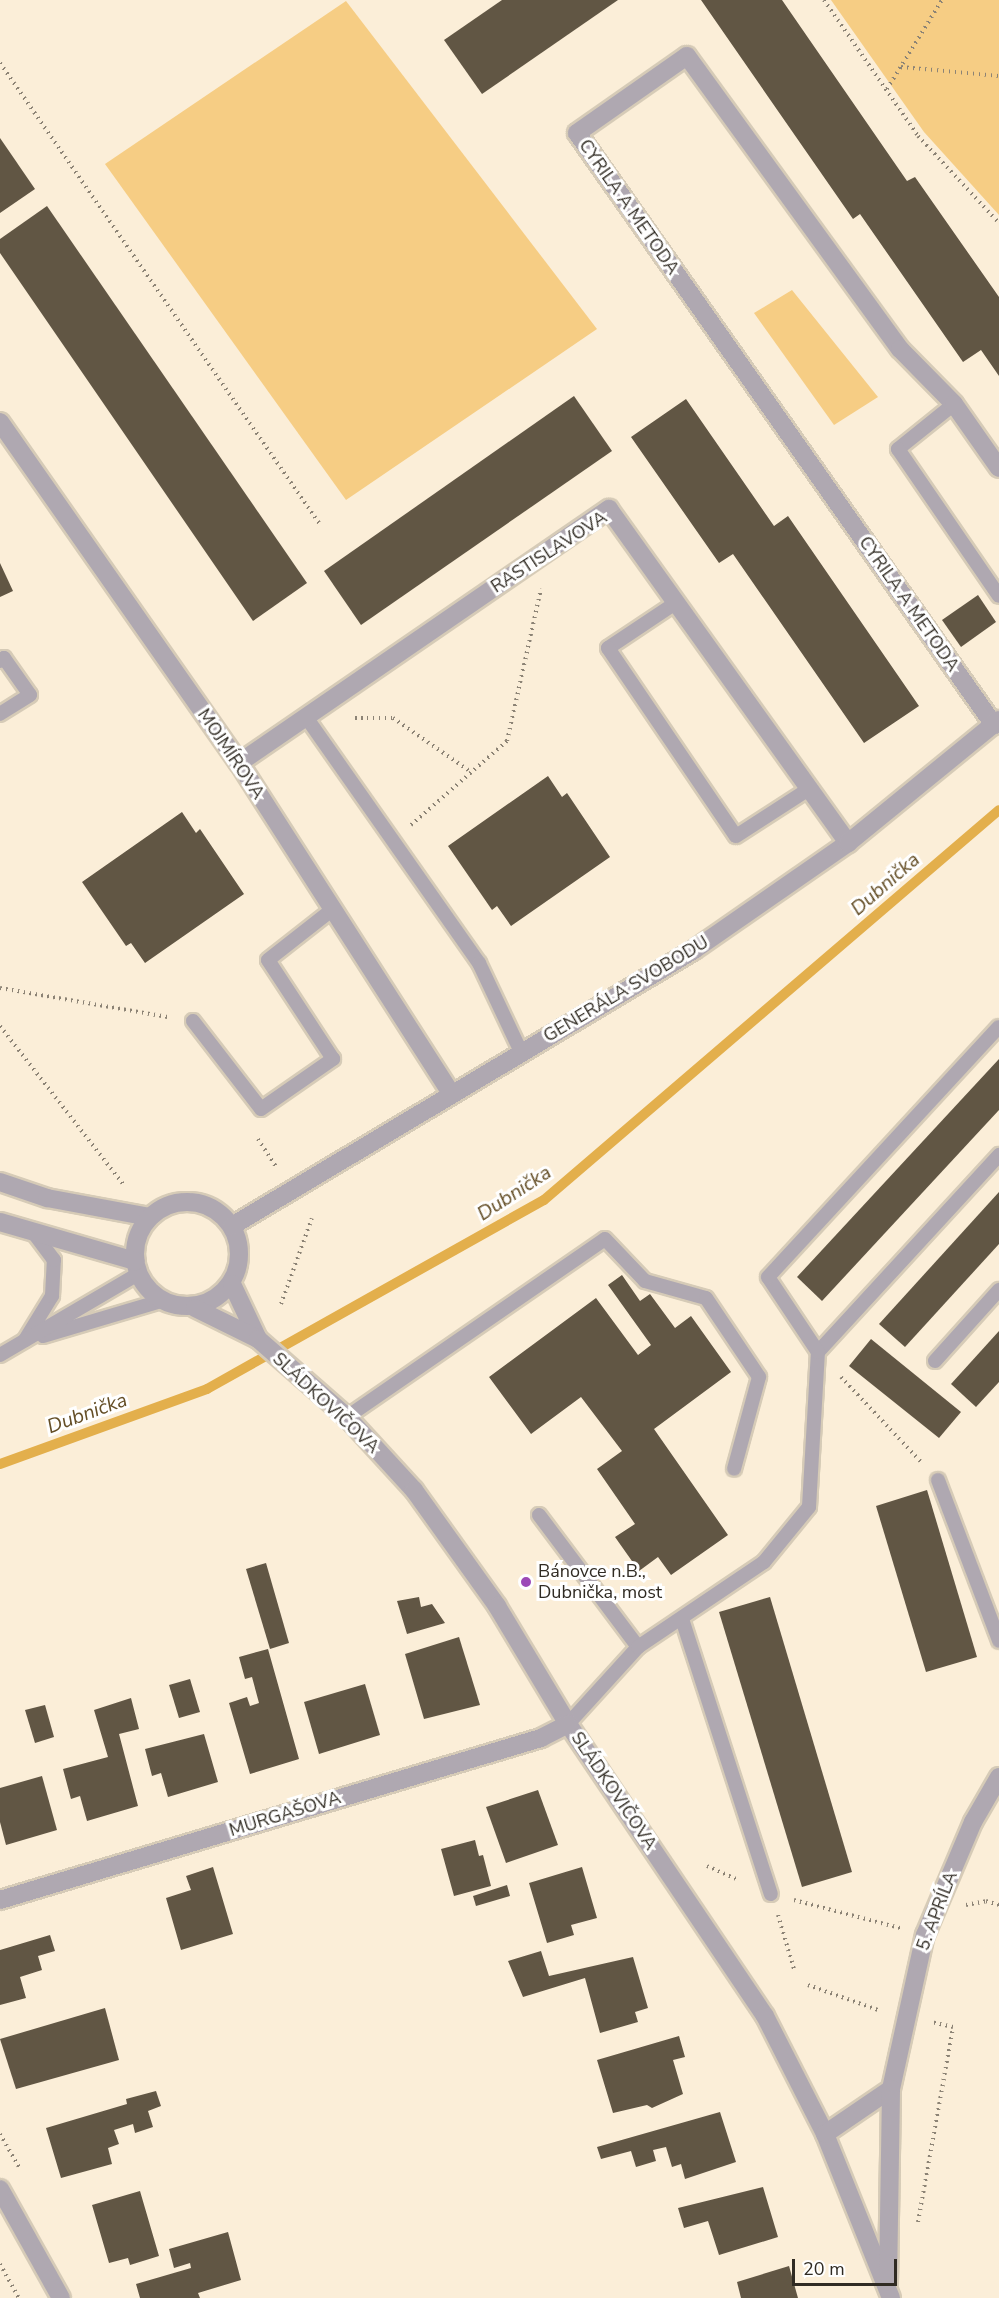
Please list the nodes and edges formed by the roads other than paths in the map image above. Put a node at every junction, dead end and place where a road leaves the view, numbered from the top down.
1 (954, 404) junction
2 (0, 422) edge
3 (999, 468) edge
4 (999, 596) edge
5 (677, 602) junction
6 (0, 661) edge
7 (0, 714) edge
8 (306, 717) junction
9 (996, 723) edge
10 (239, 763) junction
11 (807, 790) junction
12 (848, 843) junction
13 (333, 909) junction
14 (193, 1022) road end
15 (999, 1027) edge
16 (521, 1052) junction
17 (452, 1093) junction
18 (999, 1155) edge
19 (0, 1182) edge
20 (150, 1217) junction
21 (0, 1222) edge
22 (232, 1226) junction
23 (30, 1230) junction
24 (136, 1268) junction
25 (232, 1284) junction
26 (999, 1290) edge
27 (161, 1301) junction
28 (195, 1308) junction
29 (258, 1339) junction
30 (24, 1341) junction
31 (818, 1352) junction
32 (0, 1355) edge
33 (935, 1361) dead end
34 (347, 1417) junction
35 (734, 1469) dead end
36 (938, 1480) road end
37 (539, 1515) dead end
38 (682, 1619) junction
39 (999, 1641) edge
40 (638, 1647) junction
41 (568, 1724) junction
42 (999, 1777) edge
43 (771, 1894) road end
44 (0, 1900) edge
45 (891, 2089) junction
46 (825, 2134) junction
47 (0, 2189) edge
48 (890, 2294) edge
49 (61, 2298) edge

1 - 3 street, CYRILA A METODA
1 - 4 lane
1 - 9 street, CYRILA A METODA
2 - 10 street, MOJMÍROVA
5 - 8 street, RASTISLAVOVA
5 - 11 street, RASTISLAVOVA
5 - 11 lane
6 - 7 lane
8 - 10 street, RASTISLAVOVA
8 - 16 lane
9 - 12 street, GENERÁLA SVOBODU
10 - 13 street, MOJMÍROVA
11 - 12 street, RASTISLAVOVA
12 - 16 street, GENERÁLA SVOBODU
13 - 14 lane
13 - 17 street, MOJMÍROVA
15 - 31 lane
16 - 17 street, GENERÁLA SVOBODU
17 - 22 street, GENERÁLA SVOBODU
18 - 31 lane
19 - 20 street
20 - 22 street
20 - 24 street
21 - 23 street
22 - 25 street
23 - 24 street
23 - 30 lane
24 - 27 street
24 - 30 lane
25 - 28 street
25 - 29 street, SLÁDKOVIČOVA
26 - 33 lane
27 - 28 street
27 - 30 lane
28 - 29 street, SLÁDKOVIČOVA
29 - 34 street, SLÁDKOVIČOVA
30 - 32 lane
31 - 38 lane
34 - 35 lane
34 - 41 street, SLÁDKOVIČOVA
36 - 39 lane
37 - 40 lane
38 - 40 lane
38 - 43 lane
40 - 41 lane
41 - 44 street, MURGAŠOVA
41 - 46 street, SLÁDKOVIČOVA
42 - 45 street, 5. APRÍLA
45 - 46 street
45 - 48 street, 5. APRÍLA
46 - 48 street, SLÁDKOVIČOVA
47 - 49 street

